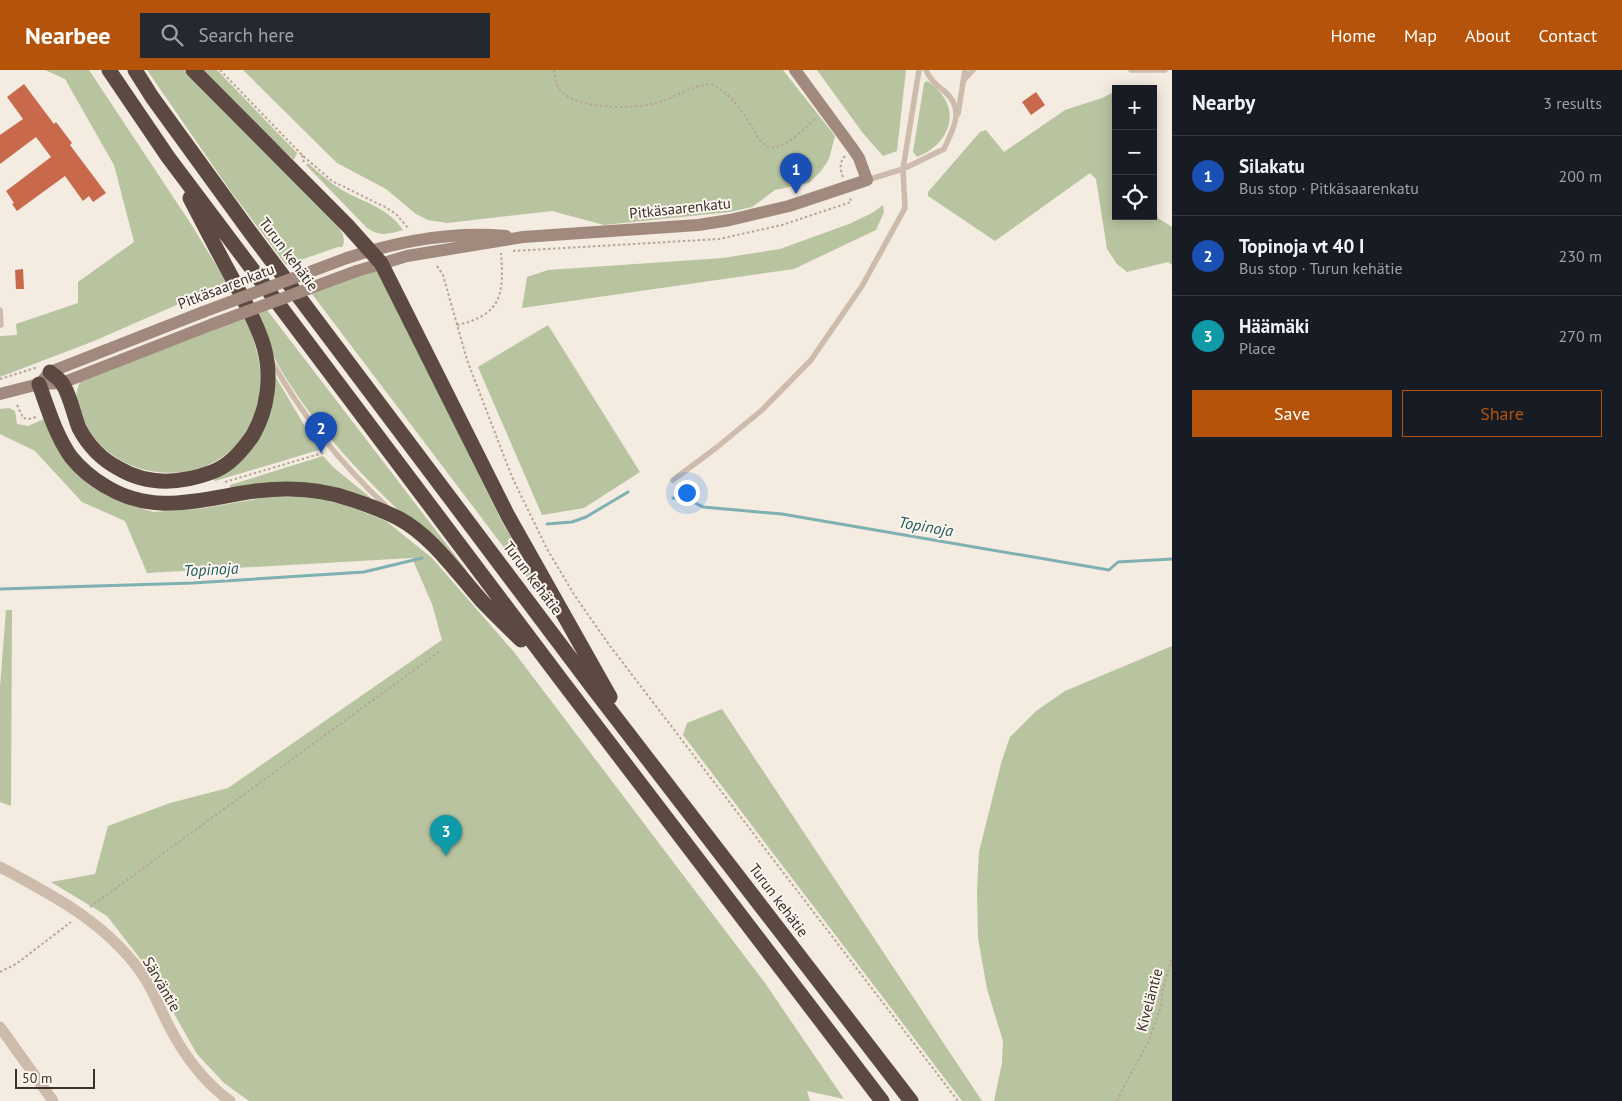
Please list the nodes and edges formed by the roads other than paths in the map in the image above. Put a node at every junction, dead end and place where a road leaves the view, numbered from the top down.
1 (109, 70) edge
2 (135, 70) edge
3 (193, 70) edge
4 (795, 70) edge
5 (919, 70) edge
6 (926, 70) edge
7 (965, 70) edge
8 (973, 70) edge
9 (1131, 70) edge
10 (1165, 70) edge
11 (963, 81) junction
12 (957, 118) junction
13 (168, 157) junction
14 (904, 169) junction
15 (867, 180) junction
16 (523, 237) junction
17 (370, 250) junction
18 (381, 263) junction
19 (0, 310) edge
20 (2, 325) dead end
21 (264, 347) junction
22 (50, 372) junction
23 (62, 383) junction
24 (39, 384) junction
25 (0, 394) edge
26 (673, 480) dead end
27 (400, 519) junction
28 (562, 681) junction
29 (597, 712) junction
30 (640, 748) junction
31 (0, 867) edge
32 (0, 1027) edge
33 (53, 1101) edge
34 (230, 1101) edge
35 (882, 1101) edge
36 (911, 1101) edge

1 - 13 highway, Turun kehätie
2 - 29 highway, Turun kehätie
3 - 17 highway
4 - 15 street
5 - 14 lane
6 - 12 lane
7 - 11 lane, Pitkäsaarenkatu
8 - 11 lane
9 - 10 lane
11 - 12 lane, Pitkäsaarenkatu
12 - 14 lane, Pitkäsaarenkatu
13 - 21 highway
13 - 28 highway, Turun kehätie
14 - 15 lane, Pitkäsaarenkatu
14 - 26 lane
15 - 16 street, Pitkäsaarenkatu
16 - 17 street, Pitkäsaarenkatu
16 - 18 street, Pitkäsaarenkatu
17 - 18 highway
17 - 22 street, Pitkäsaarenkatu, bridge
18 - 23 street, Pitkäsaarenkatu, bridge
18 - 30 highway
19 - 20 lane
21 - 23 highway
21 - 27 lane
22 - 23 highway
22 - 24 street, Pitkäsaarenkatu
23 - 24 street, Pitkäsaarenkatu
24 - 25 street, Pitkäsaarenkatu
24 - 27 highway
27 - 28 highway
28 - 29 highway, Turun kehätie
29 - 30 highway, Turun kehätie
29 - 35 highway, Turun kehätie
30 - 36 highway, Turun kehätie
31 - 34 street, Särväntie
32 - 33 street

